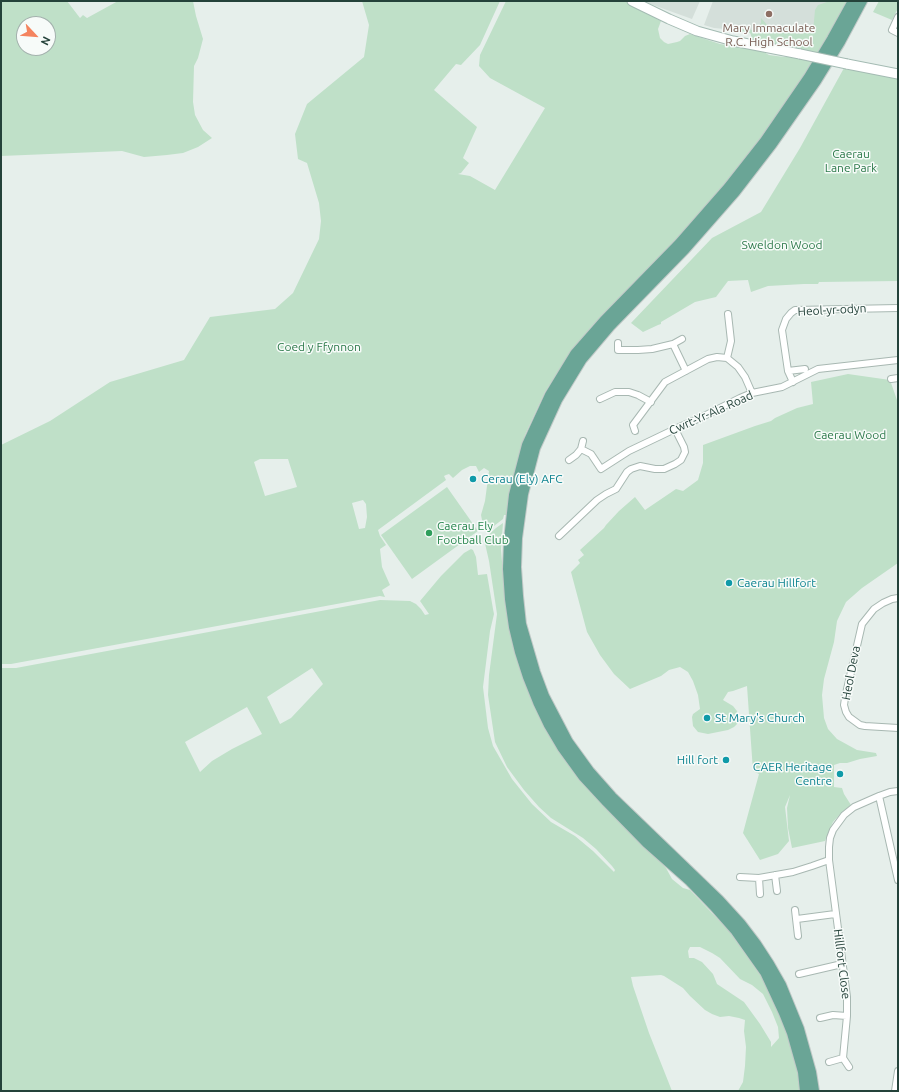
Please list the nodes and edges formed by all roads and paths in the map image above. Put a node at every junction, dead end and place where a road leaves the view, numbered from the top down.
1 (632, 1) edge
2 (853, 1) edge
3 (862, 1) edge
4 (898, 17) edge
5 (898, 33) edge
6 (898, 74) edge
7 (898, 308) edge
8 (728, 314) dead end
9 (721, 322) dead end
10 (729, 322) junction
11 (682, 339) dead end
12 (618, 343) dead end
13 (673, 344) junction
14 (727, 358) junction
15 (898, 360) edge
16 (806, 369) dead end
17 (686, 371) junction
18 (788, 371) junction
19 (898, 378) edge
20 (891, 379) dead end
21 (793, 382) junction
22 (752, 394) junction
23 (608, 395) junction
24 (600, 399) dead end
25 (611, 401) dead end
26 (650, 402) junction
27 (675, 429) junction
28 (635, 431) dead end
29 (583, 441) dead end
30 (581, 448) junction
31 (569, 460) dead end
32 (519, 495) junction
33 (559, 536) dead end
34 (513, 539) junction
35 (898, 598) edge
36 (898, 728) edge
37 (898, 791) edge
38 (879, 796) junction
39 (829, 860) junction
40 (775, 875) junction
41 (740, 877) dead end
42 (759, 878) junction
43 (898, 880) edge
44 (777, 891) dead end
45 (760, 894) dead end
46 (795, 910) dead end
47 (835, 914) junction
48 (797, 918) junction
49 (798, 936) dead end
50 (842, 964) junction
51 (799, 974) dead end
52 (847, 1016) junction
53 (820, 1018) dead end
54 (843, 1058) junction
55 (829, 1062) dead end
56 (849, 1067) dead end
57 (898, 1071) edge
58 (806, 1091) edge
59 (814, 1091) edge
60 (895, 1091) edge

1 - 6 street, bridge
2 - 32 main road
3 - 32 main road
4 - 5 street
7 - 18 street, Heol-yr-odyn
8 - 10 street
9 - 10 street
10 - 14 street
11 - 13 street
12 - 13 street
13 - 17 street
14 - 17 street
14 - 22 street
15 - 21 street, Cwrt-Yr-Ala Road
16 - 18 street
17 - 26 street
18 - 21 street, Heol-yr-odyn
19 - 20 street
21 - 22 street, Cwrt-Yr-Ala Road
22 - 27 street, Cwrt-Yr-Ala Road
23 - 24 street
23 - 25 street
23 - 26 street
26 - 28 street
27 - 30 street, Cwrt-Yr-Ala Road
27 - 33 street
29 - 30 street
30 - 31 street
32 - 34 main road
34 - 58 main road
34 - 59 main road
35 - 36 street, Heol Deva
37 - 38 street, Hillfort Close
38 - 39 street, Hillfort Close
38 - 43 street
39 - 40 street
39 - 47 street, Hillfort Close
40 - 42 street
40 - 44 street
41 - 42 street
42 - 45 street
46 - 48 street
47 - 48 street
47 - 50 street, Hillfort Close
48 - 49 street
50 - 51 street
50 - 52 street, Hillfort Close
52 - 53 street
52 - 54 street, Hillfort Close
54 - 55 street
54 - 56 street
57 - 60 street

